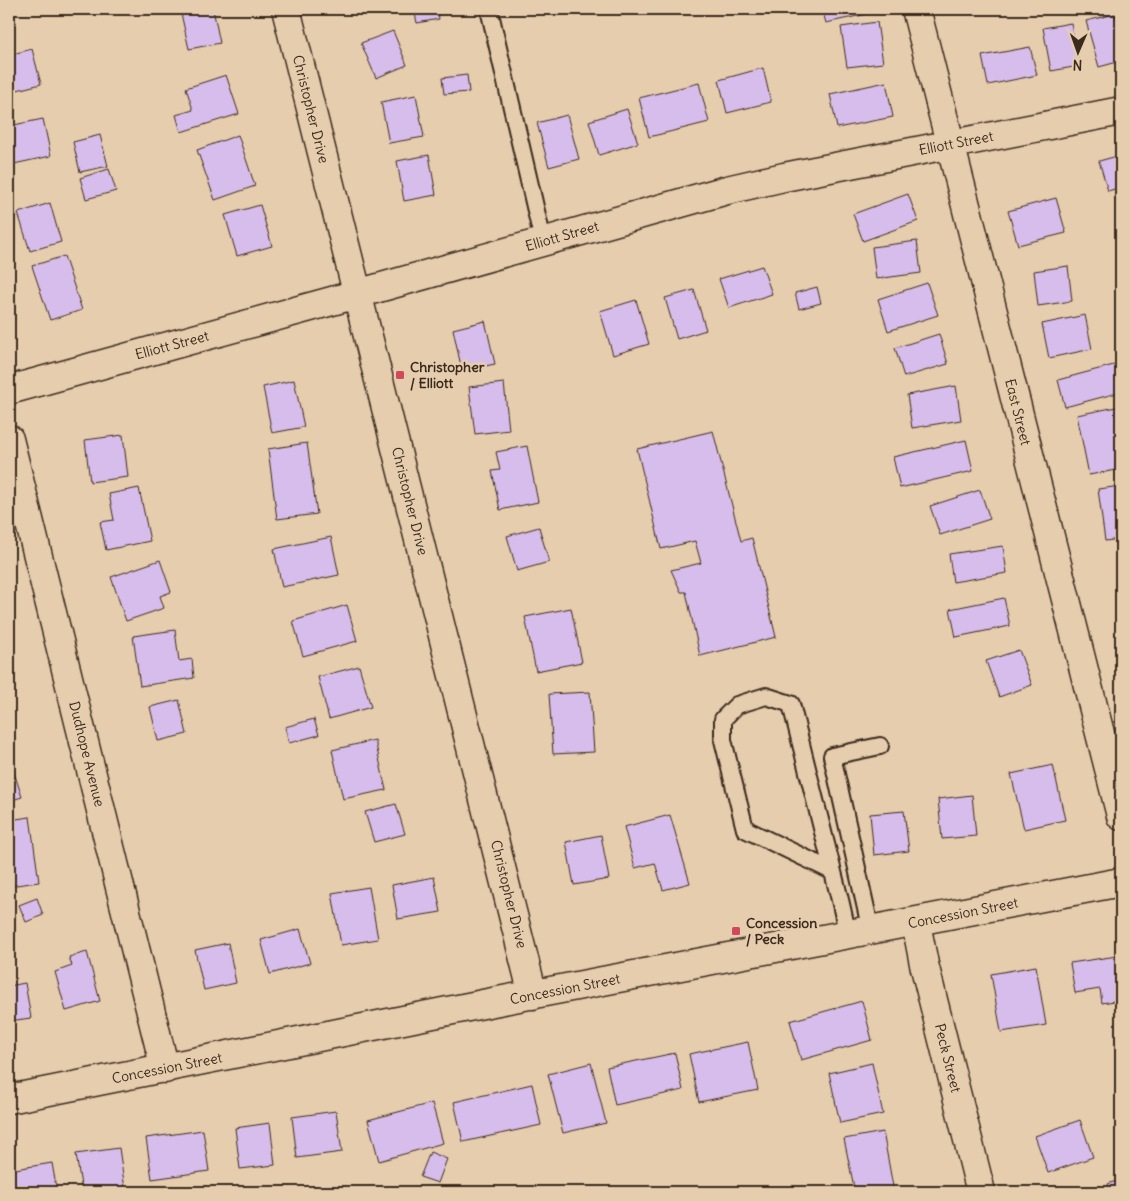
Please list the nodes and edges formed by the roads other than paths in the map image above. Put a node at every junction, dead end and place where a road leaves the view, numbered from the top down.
1 (286, 9) edge
2 (489, 9) edge
3 (916, 9) edge
4 (1121, 111) edge
5 (949, 144) junction
6 (543, 242) junction
7 (358, 293) junction
8 (9, 390) edge
9 (9, 439) edge
10 (880, 746) dead end
11 (1121, 816) edge
12 (832, 871) junction
13 (1121, 882) edge
14 (916, 922) junction
15 (859, 933) junction
16 (533, 995) junction
17 (165, 1069) junction
18 (9, 1099) edge
19 (981, 1192) edge

1 - 7 street, Christopher Drive
2 - 6 lane
3 - 5 street, East Street
4 - 5 street, Elliott Street
5 - 6 street, Elliott Street
5 - 11 street, East Street
6 - 7 street, Elliott Street
7 - 8 street, Elliott Street
7 - 16 street, Christopher Drive
9 - 17 street, Dudhope Avenue
10 - 15 lane
12 - 12 lane
12 - 15 lane
13 - 14 street, Concession Street
14 - 15 street, Concession Street
14 - 19 street, Peck Street
15 - 16 street, Concession Street
16 - 17 street, Concession Street
17 - 18 street, Concession Street

